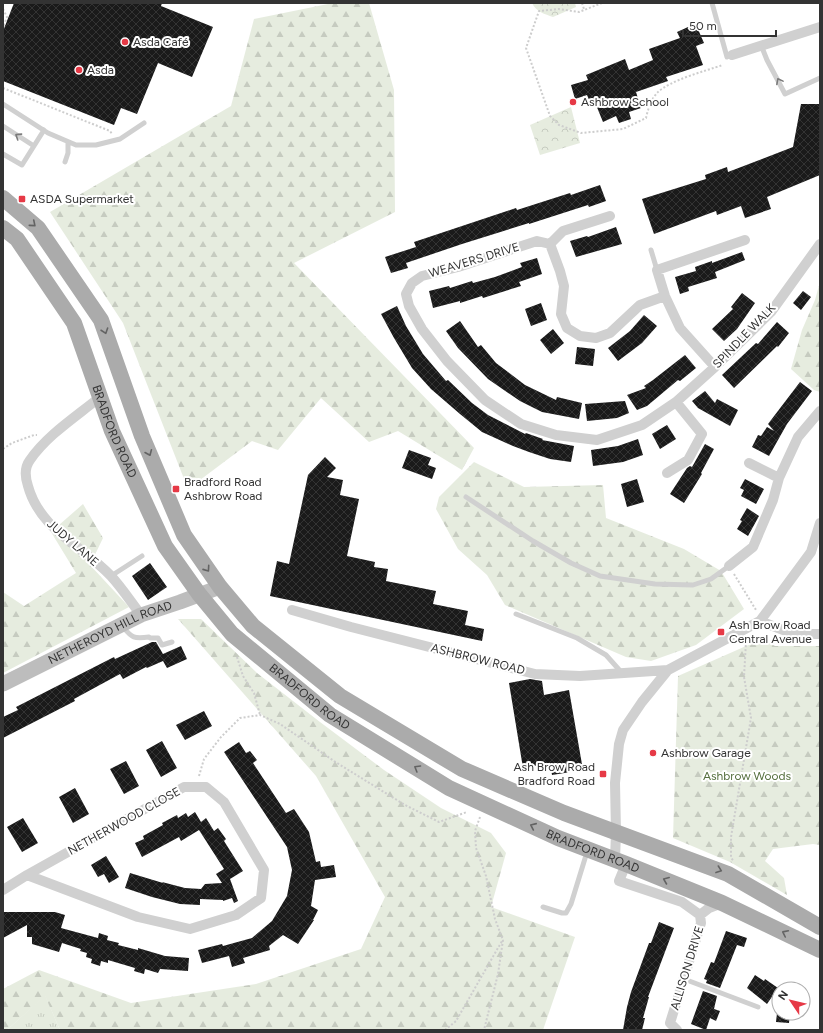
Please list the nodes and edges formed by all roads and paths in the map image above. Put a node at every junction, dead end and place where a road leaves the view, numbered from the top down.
1 (582, 3) edge
2 (602, 3) edge
3 (712, 3) edge
4 (3, 9) edge
5 (584, 10) junction
6 (820, 27) edge
7 (3, 28) edge
8 (762, 45) junction
9 (730, 56) junction
10 (820, 78) edge
11 (3, 88) edge
12 (3, 104) edge
13 (144, 123) dead end
14 (3, 126) edge
15 (44, 130) junction
16 (115, 140) junction
17 (68, 142) junction
18 (34, 146) junction
19 (3, 154) edge
20 (65, 162) dead end
21 (3, 198) edge
22 (610, 216) dead end
23 (3, 228) edge
24 (745, 240) dead end
25 (550, 244) junction
26 (820, 244) edge
27 (651, 250) dead end
28 (657, 270) junction
29 (406, 294) joint
30 (665, 296) junction
31 (715, 367) junction
32 (100, 397) junction
33 (676, 402) junction
34 (820, 411) edge
35 (51, 437) junction
36 (3, 449) edge
37 (749, 463) dead end
38 (668, 473) dead end
39 (779, 478) junction
40 (466, 497) dead end
41 (820, 523) edge
42 (184, 535) junction
43 (165, 546) junction
44 (142, 556) dead end
45 (729, 566) junction
46 (111, 576) junction
47 (220, 587) junction
48 (199, 594) junction
49 (292, 610) dead end
50 (516, 614) dead end
51 (141, 615) junction
52 (761, 620) junction
53 (121, 624) junction
54 (746, 629) junction
55 (820, 634) edge
56 (172, 642) dead end
57 (236, 653) dead end
58 (668, 670) junction
59 (623, 673) junction
60 (3, 684) edge
61 (260, 715) junction
62 (195, 787) junction
63 (484, 804) junction
64 (616, 832) junction
65 (588, 849) junction
66 (620, 862) junction
67 (735, 863) dead end
68 (27, 875) junction
69 (3, 890) edge
70 (722, 903) junction
71 (543, 907) dead end
72 (700, 915) junction
73 (820, 927) edge
74 (503, 940) junction
75 (820, 950) edge
76 (684, 979) junction
77 (758, 1006) dead end
78 (445, 1030) edge
79 (484, 1030) edge
80 (677, 1030) edge

1 - 5 path
2 - 5 path
3 - 9 lane
4 - 7 path
5 - 9 path
6 - 8 street
8 - 9 street
10 -> 8 lane
11 - 16 path
12 - 15 lane
13 - 16 lane
18 -> 14 lane
15 - 17 lane
15 - 18 lane
16 - 17 lane
17 - 20 lane
18 - 19 lane
21 -> 42 main road, BRADFORD ROAD
22 - 25 street
23 - 32 main road, BRADFORD ROAD
24 - 28 street
25 - 29 street, WEAVERS DRIVE
25 - 30 street
26 - 31 street, SPINDLE WALK
27 - 28 lane
28 - 30 street
29 - 33 street, SPINDLE WALK
30 - 31 street
31 - 33 street, SPINDLE WALK
32 - 35 street, JUDY LANE
32 - 43 main road, BRADFORD ROAD
33 - 38 street
34 - 39 street
35 - 36 path
35 - 46 street, JUDY LANE
37 - 39 street
39 - 45 street
40 - 45 lane
41 - 52 street, ASHBROW ROAD
42 - 43 main road
42 -> 47 main road, BRADFORD ROAD
43 - 48 main road, BRADFORD ROAD
44 - 46 lane
45 - 52 path
46 - 51 street, JUDY LANE
47 - 48 street, NETHEROYD HILL ROAD
47 - 64 main road, BRADFORD ROAD
48 - 51 street, NETHEROYD HILL ROAD
63 -> 48 main road, BRADFORD ROAD
49 - 59 street, ASHBROW ROAD
50 - 59 lane
51 - 53 street, NETHEROYD HILL ROAD
52 - 54 street, ASHBROW ROAD
52 - 55 street
53 - 56 lane
53 - 60 street, NETHEROYD HILL ROAD
54 - 58 street, ASHBROW ROAD
54 - 67 path
57 - 61 path
58 - 59 street, ASHBROW ROAD
58 - 64 street, ASHBROW ROAD
61 - 62 path
61 - 63 path
62 - 68 street, NETHERWOOD CLOSE
62 - 68 street, NETHERWOOD CLOSE
65 -> 63 main road, BRADFORD ROAD
63 - 74 path
64 - 66 street, ASHBROW ROAD
64 -> 73 main road, BRADFORD ROAD
65 - 66 main road, BRADFORD ROAD
65 - 71 lane
70 -> 66 main road, BRADFORD ROAD
66 - 72 street, ALLISON DRIVE
68 - 69 street, NETHERWOOD CLOSE
70 - 72 street
75 -> 70 main road, BRADFORD ROAD
72 - 76 street, ALLISON DRIVE
74 - 78 path
74 - 79 path
76 - 77 lane
76 - 80 street, ALLISON DRIVE

